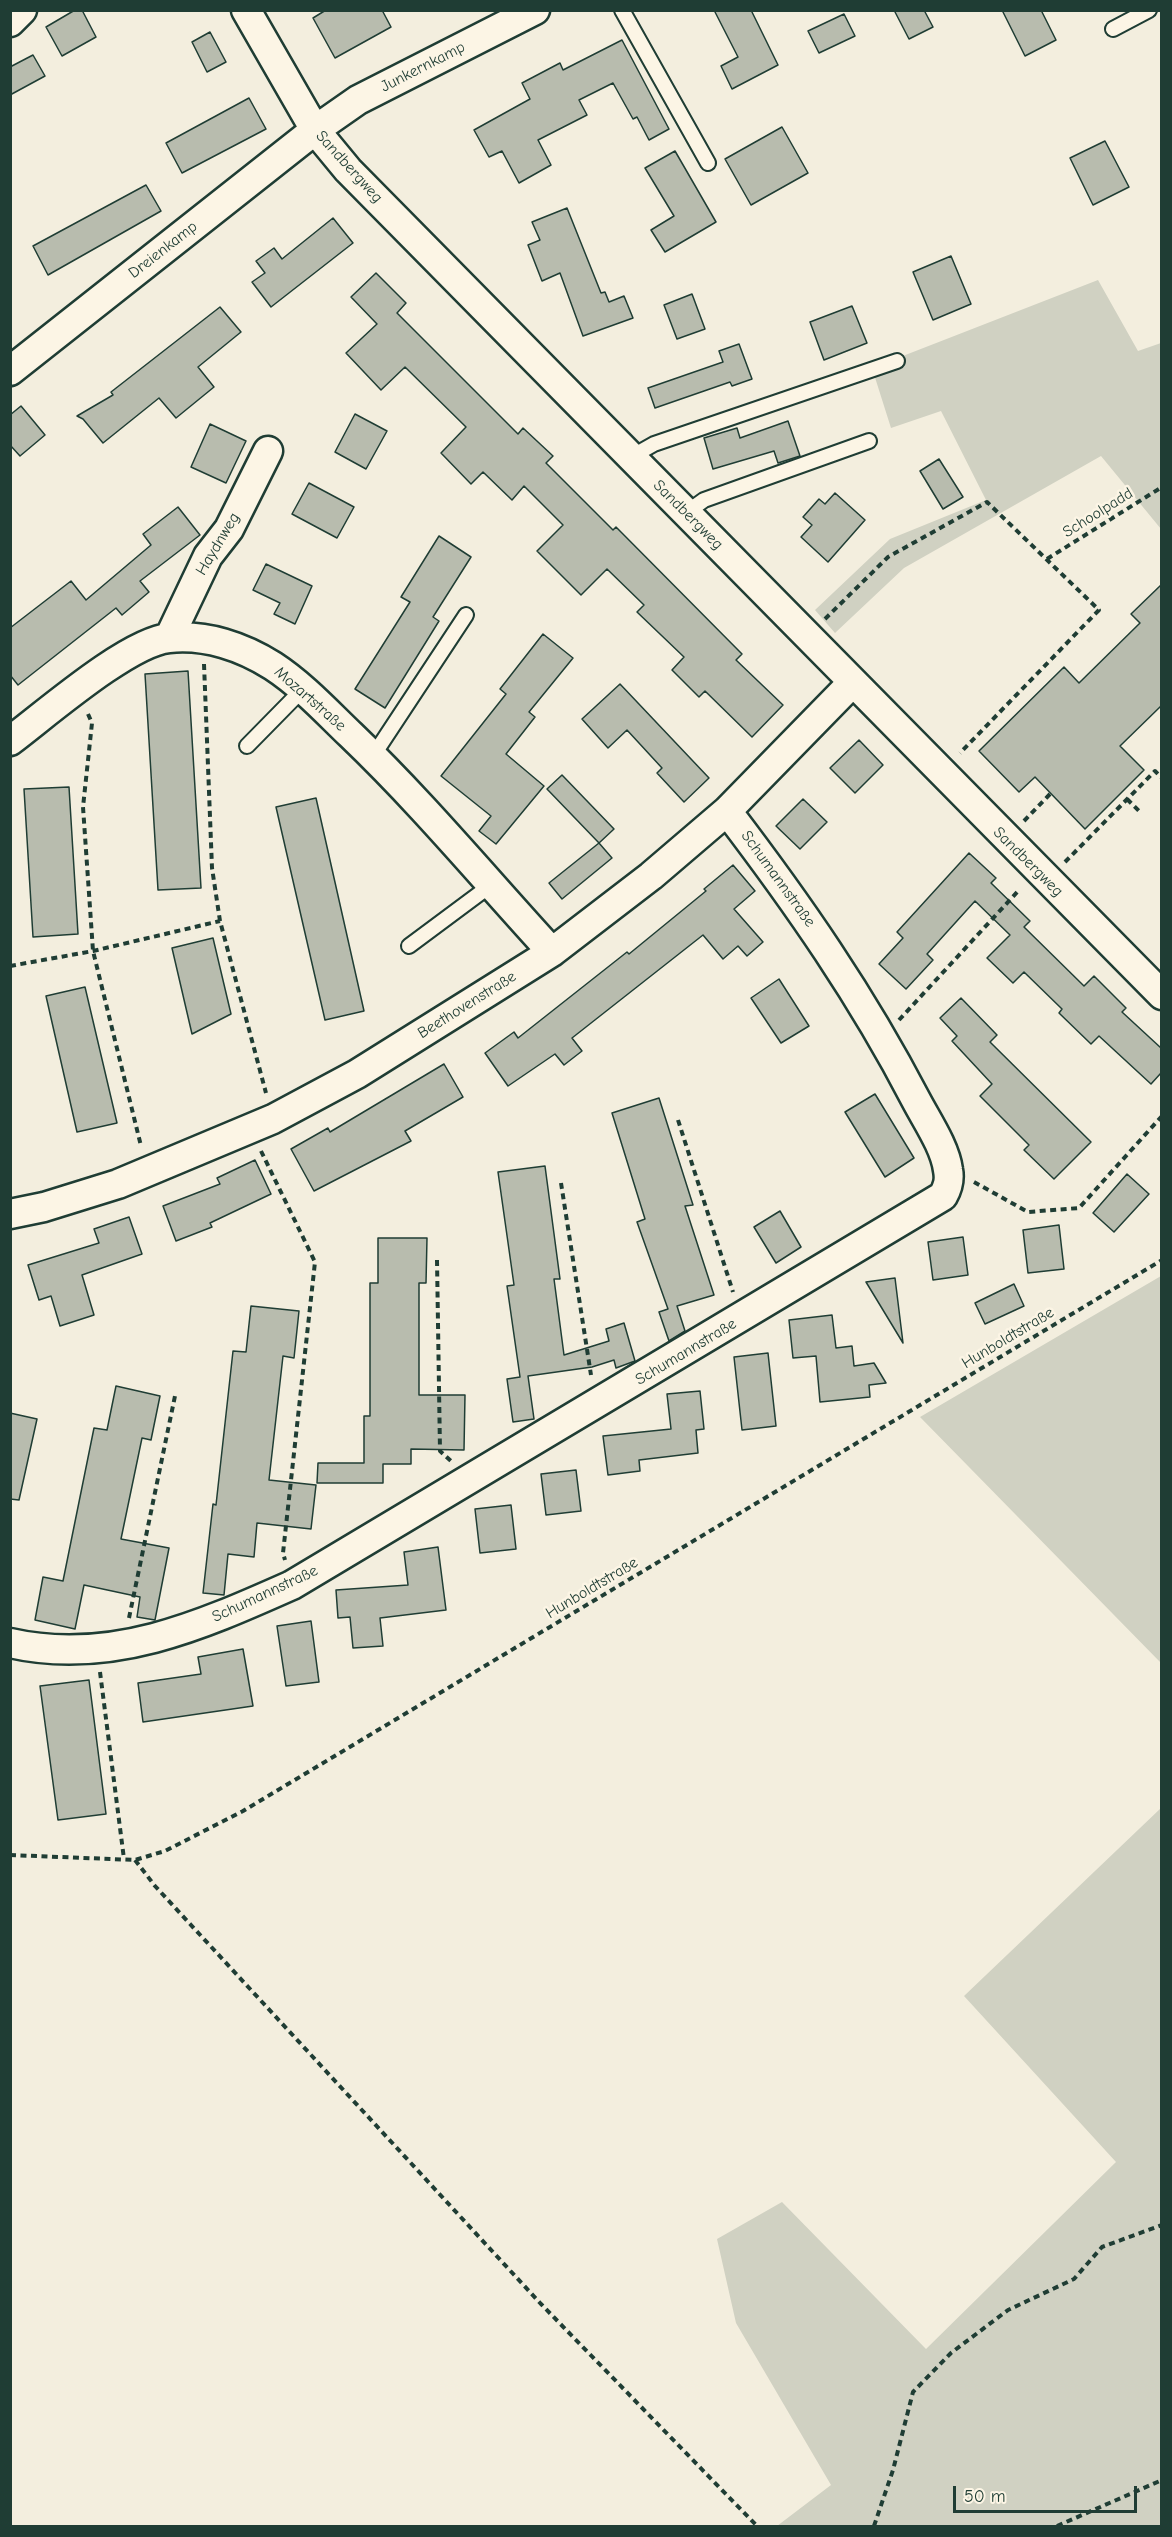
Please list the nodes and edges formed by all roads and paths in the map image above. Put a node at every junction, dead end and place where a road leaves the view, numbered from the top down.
1 (22, 10) edge
2 (246, 10) edge
3 (535, 10) edge
4 (622, 10) edge
5 (1149, 10) edge
6 (10, 22) edge
7 (1113, 29) dead end
8 (315, 130) junction
9 (708, 163) dead end
10 (897, 361) dead end
11 (10, 371) edge
12 (869, 441) dead end
13 (268, 451) dead end
14 (631, 457) junction
15 (1161, 487) edge
16 (686, 513) junction
17 (1047, 559) junction
18 (466, 615) dead end
19 (807, 636) junction
20 (169, 638) junction
21 (203, 639) junction
22 (853, 682) junction
23 (303, 689) junction
24 (76, 692) junction
25 (10, 741) edge
26 (247, 746) dead end
27 (373, 756) junction
28 (940, 773) junction
29 (1161, 778) edge
30 (1051, 794) dead end
31 (1127, 799) junction
32 (727, 810) junction
33 (1140, 812) dead end
34 (1005, 839) junction
35 (1042, 876) junction
36 (490, 885) junction
37 (220, 921) junction
38 (409, 946) dead end
39 (93, 951) junction
40 (552, 952) junction
41 (10, 966) edge
42 (1161, 995) edge
43 (879, 1033) junction
44 (1161, 1116) edge
45 (678, 1120) dead end
46 (261, 1124) junction
47 (948, 1168) junction
48 (148, 1172) junction
49 (561, 1183) dead end
50 (10, 1214) edge
51 (438, 1260) dead end
52 (1161, 1260) edge
53 (742, 1319) junction
54 (175, 1396) dead end
55 (596, 1406) junction
56 (472, 1480) junction
57 (292, 1585) junction
58 (10, 1643) edge
59 (111, 1648) junction
60 (10, 1855) edge
61 (124, 1859) junction
62 (135, 1860) junction
63 (1161, 2225) edge
64 (1161, 2480) edge
65 (757, 2526) edge
66 (874, 2526) edge
67 (1057, 2526) edge

1 - 6 street
2 - 8 street, Sandbergweg
3 - 8 street, Junkernkamp
4 - 9 lane
5 - 7 lane
8 - 11 street, Dreienkamp
8 - 14 street, Sandbergweg
10 - 14 lane
12 - 16 lane
13 - 20 street, Haydnweg
14 - 16 street, Sandbergweg
15 - 17 path, Schoolpadd
16 - 19 street, Sandbergweg
17 - 19 path
17 - 28 path
18 - 27 lane
19 - 22 street, Sandbergweg
20 - 21 street, Mozartstraße
20 - 24 street, Mozartstraße
21 - 23 street, Mozartstraße
21 - 37 path
22 - 28 street, Sandbergweg
22 - 32 street, Beethovenstraße
23 - 26 lane
23 - 27 street, Mozartstraße
24 - 25 street, Mozartstraße
24 - 39 path
27 - 36 street, Mozartstraße
28 - 34 street, Sandbergweg
29 - 31 path
30 - 34 path
31 - 33 path
31 - 35 path
32 - 40 street, Beethovenstraße
32 - 43 street, Schumannstraße
34 - 35 street, Sandbergweg
35 - 42 street, Sandbergweg
35 - 43 path
36 - 38 lane
36 - 40 street, Mozartstraße
37 - 39 path
37 - 46 path
39 - 41 path
39 - 48 path
40 - 46 street, Beethovenstraße
43 - 47 street, Schumannstraße
44 - 47 path
45 - 53 path
46 - 48 street, Beethovenstraße
46 - 57 path
47 - 53 street, Schumannstraße
48 - 50 street, Beethovenstraße
49 - 55 path
51 - 56 path
52 - 62 path, Hunboldtstraße
53 - 55 street, Schumannstraße
54 - 59 path
55 - 56 street, Schumannstraße
56 - 57 street, Schumannstraße
57 - 59 street, Schumannstraße
58 - 59 street, Schumannstraße
59 - 61 path
60 - 61 path, Hunboldtstraße
61 - 62 path, Hunboldtstraße
62 - 65 path
63 - 66 path
64 - 67 path

